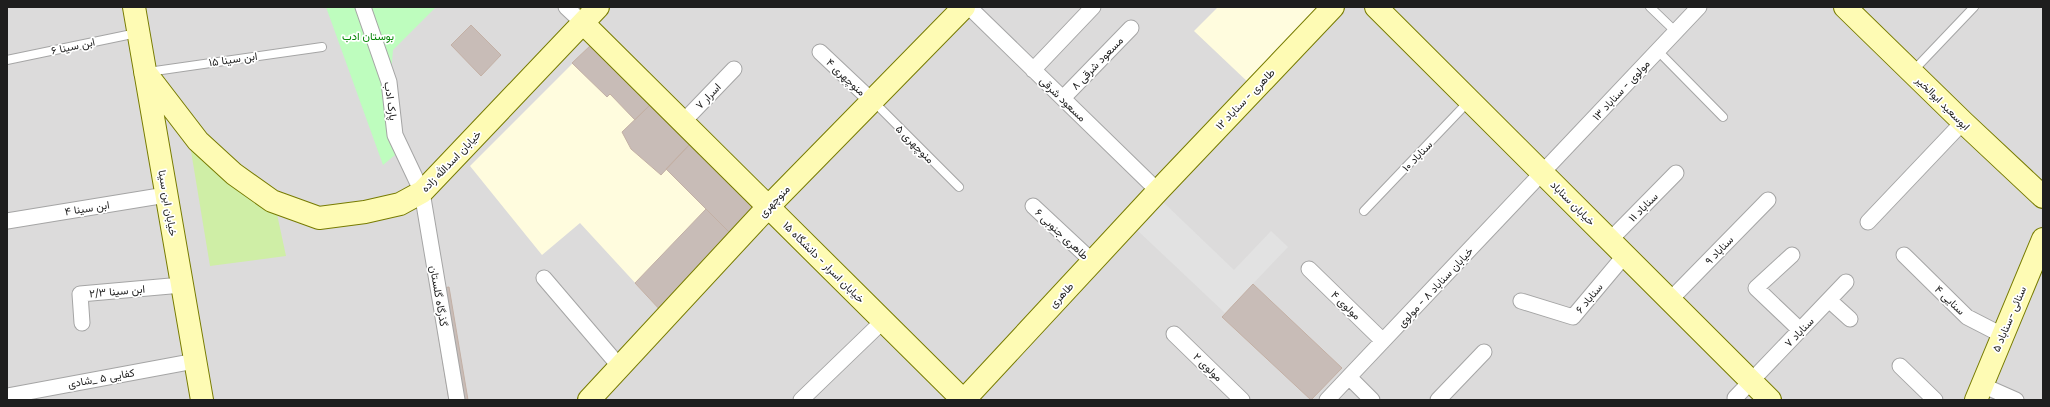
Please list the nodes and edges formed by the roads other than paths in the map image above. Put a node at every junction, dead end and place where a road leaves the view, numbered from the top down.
1 (134, 7) edge
2 (363, 7) edge
3 (566, 7) edge
4 (598, 7) edge
5 (964, 7) edge
6 (969, 7) edge
7 (1093, 7) edge
8 (1333, 7) edge
9 (1376, 7) edge
10 (1650, 7) edge
11 (1699, 7) edge
12 (1845, 7) edge
13 (1974, 7) edge
14 (583, 23) junction
15 (1131, 28) dead end
16 (1676, 32) junction
17 (138, 33) junction
18 (322, 47) dead end
19 (1658, 51) junction
20 (820, 52) dead end
21 (7, 60) edge
22 (734, 69) dead end
23 (1033, 70) junction
24 (145, 72) junction
25 (1912, 72) junction
26 (1063, 98) junction
27 (1469, 100) junction
28 (872, 101) junction
29 (1723, 117) dead end
30 (1963, 122) junction
31 (682, 123) junction
32 (1542, 173) junction
33 (1676, 174) dead end
34 (959, 187) dead end
35 (1158, 191) junction
36 (422, 192) junction
37 (166, 195) junction
38 (2043, 197) edge
39 (1768, 200) dead end
40 (1033, 206) dead end
41 (768, 207) junction
42 (1364, 211) dead end
43 (7, 221) edge
44 (1868, 222) dead end
45 (2043, 239) edge
46 (1617, 248) junction
47 (1792, 255) dead end
48 (1904, 256) dead end
49 (1092, 261) junction
50 (1309, 269) dead end
51 (544, 278) dead end
52 (1846, 282) dead end
53 (182, 285) junction
54 (1670, 300) junction
55 (1829, 300) junction
56 (1521, 301) dead end
57 (1850, 319) dead end
58 (883, 321) junction
59 (82, 323) dead end
60 (1800, 330) junction
61 (1174, 334) dead end
62 (2002, 335) junction
63 (1383, 341) junction
64 (1484, 352) dead end
65 (195, 361) junction
66 (1900, 366) dead end
67 (620, 367) junction
68 (1349, 377) junction
69 (1751, 381) junction
70 (1979, 392) edge
71 (7, 396) edge
72 (202, 400) edge
73 (457, 400) edge
74 (589, 400) edge
75 (801, 400) edge
76 (963, 400) edge
77 (1242, 400) edge
78 (1327, 400) edge
79 (1372, 400) edge
80 (1438, 400) edge
81 (1737, 400) edge
82 (1770, 400) edge
83 (1935, 400) edge
84 (2016, 400) edge

1 - 17 street, خیابان ابن سینا
2 - 36 street, پارک ادب
3 - 14 street
4 - 14 street, خیابان اسدالله زاده
5 - 28 street, منوچهری
6 - 23 street, مسعود شرقی
7 - 23 street
8 - 35 street, طاهری - سناباد ۱۲
9 - 27 street, خیابان سناباد
10 - 16 lane
11 - 16 street, مولوی - سناباد ۱۳
12 - 25 street, ابوسعید ابوالخیر
13 - 25 lane
14 - 31 street, خیابان اسرار - دانشگاه ۱۵
14 - 36 street, خیابان اسدالله زاده
15 - 26 street, مسعود شرقی ۸
16 - 19 street, مولوی - سناباد ۱۳
17 - 21 lane, ابن سینا ۶
17 - 24 street, خیابان ابن سینا
18 - 24 lane, ابن سینا ۱۵
19 - 29 lane
19 - 32 street, مولوی - سناباد ۱۳
20 - 28 street, منوچهری ۴
22 - 31 street, اسرار ۷
23 - 26 street, مسعود شرقی
24 - 36 street, خیابان اسدالله زاده
24 - 37 street, خیابان ابن سینا
25 - 30 street, ابوسعید ابوالخیر
26 - 35 street, مسعود شرقی
27 - 32 street, خیابان سناباد
27 - 42 lane, سناباد ۱۰
28 - 34 lane, منوچهری ۵
28 - 41 street, منوچهری
30 - 38 street, ابوسعید ابوالخیر
30 - 44 street
31 - 41 street, خیابان اسرار - دانشگاه ۱۵
32 - 46 street, خیابان سناباد
32 - 63 street, خیابان سناباد ۸ - مولوی
33 - 46 street, سناباد ۱۱
35 - 49 street, طاهری
36 - 73 street, گذرگاه گلستان
37 - 43 street, ابن سینا ۴
37 - 53 street, خیابان ابن سینا
39 - 54 street, سناباد ۹
40 - 49 street, طاهری جنوبی ۶
41 - 58 street, خیابان اسرار - دانشگاه ۱۵
41 - 67 street, منوچهری
45 - 62 street, سنائی -سناباد ۵
46 - 54 street, خیابان سناباد
46 - 56 street, سناباد ۶
47 - 60 street
48 - 62 street, سنایی ۴
49 - 76 street, طاهری
50 - 63 street, مولوی ۴
51 - 67 street
52 - 55 street, سناباد ۷
53 - 59 street, ابن سینا ۲/۳
53 - 65 street, خیابان ابن سینا
54 - 69 street, خیابان سناباد
55 - 57 street
55 - 60 street, سناباد ۷
58 - 75 street
58 - 76 street, خیابان اسرار - دانشگاه ۱۵
60 - 69 street, سناباد ۷
61 - 77 street, مولوی ۲
62 - 70 street, سنائی -سناباد ۵
63 - 68 street, خیابان سناباد ۸ - مولوی
64 - 80 street
65 - 71 street, کفایی ۵ _شادی
65 - 72 street, خیابان ابن سینا
66 - 83 street
67 - 74 street, منوچهری
68 - 78 street, خیابان سناباد ۸ - مولوی
68 - 79 street
69 - 81 street, سناباد ۷
69 - 82 street, خیابان سناباد
70 - 84 street

